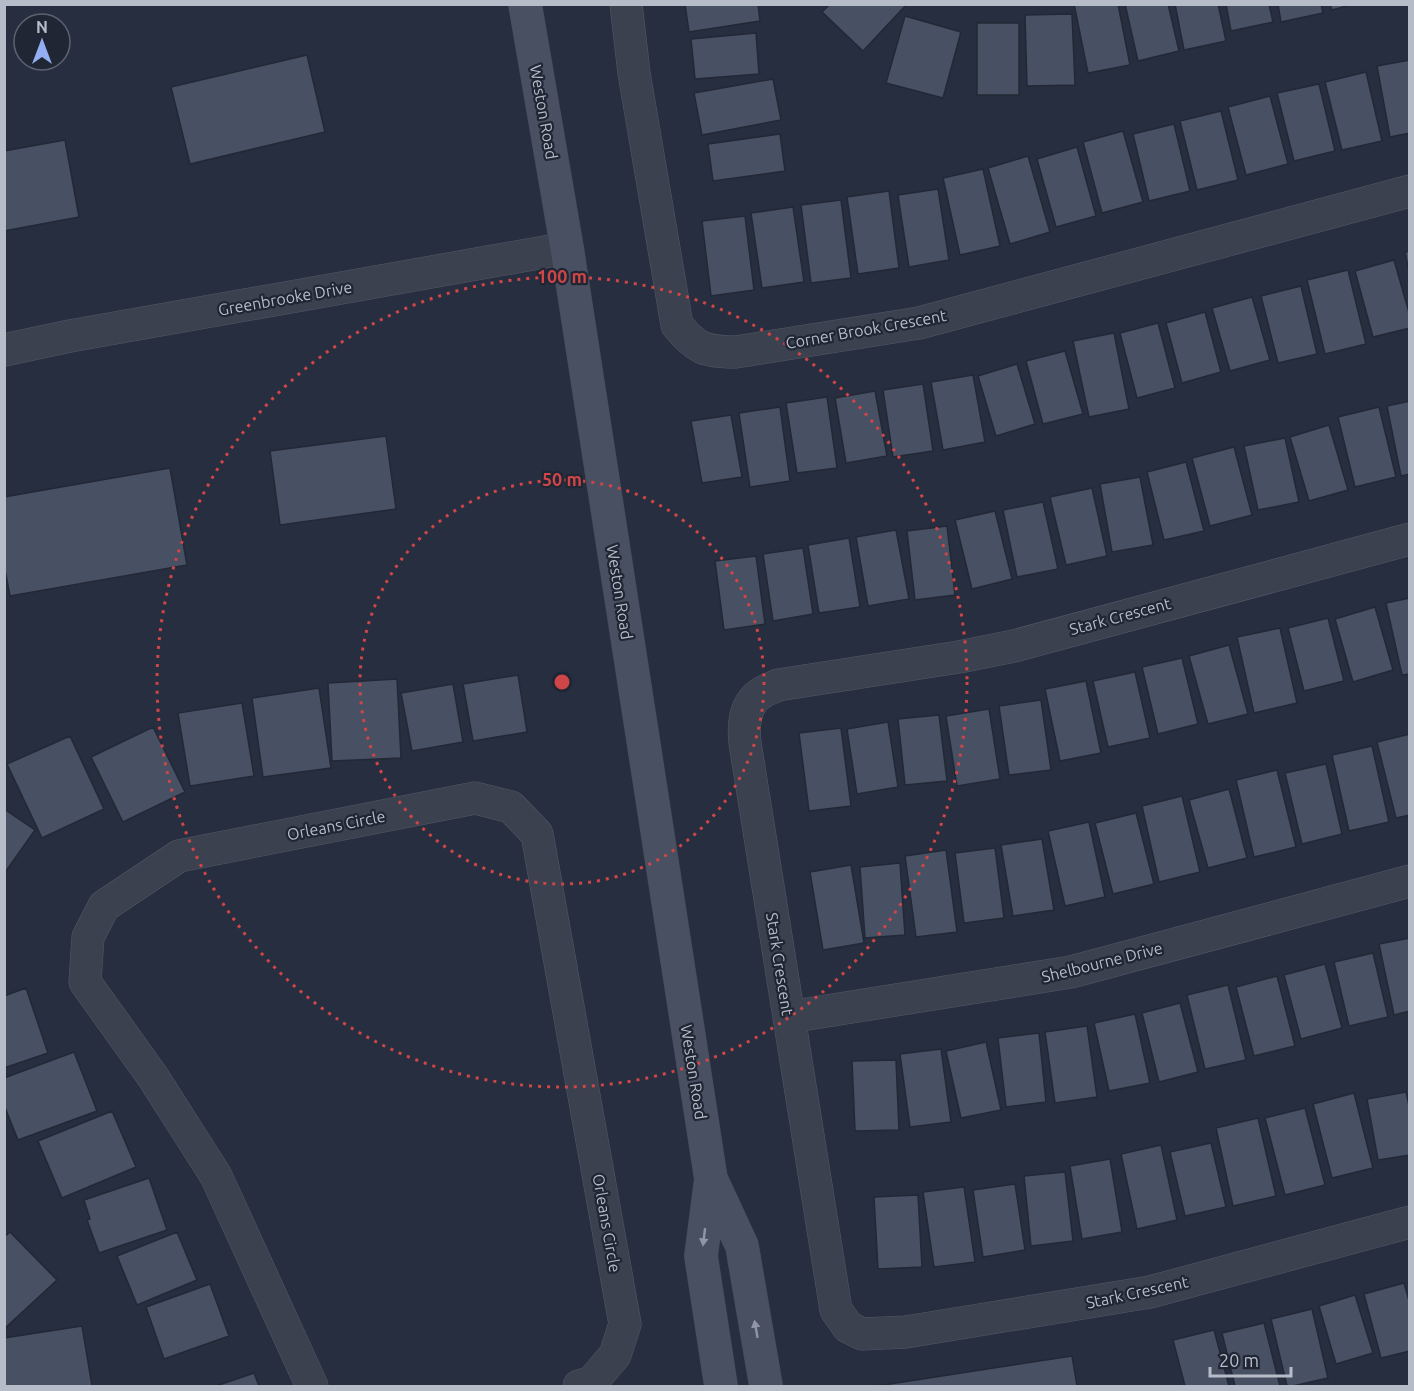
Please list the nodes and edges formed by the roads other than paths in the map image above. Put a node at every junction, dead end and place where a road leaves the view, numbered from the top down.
1 (525, 4) edge
2 (626, 4) edge
3 (1410, 191) edge
4 (567, 248) junction
5 (4, 350) edge
6 (1410, 539) edge
7 (1410, 881) edge
8 (789, 1017) junction
9 (711, 1179) junction
10 (1410, 1222) edge
11 (312, 1386) edge
12 (579, 1386) edge
13 (721, 1386) edge
14 (766, 1386) edge

1 - 4 main road, Weston Road
2 - 3 street, Corner Brook Crescent
4 - 5 street, Greenbrooke Drive
4 - 9 main road, Weston Road
6 - 8 street, Stark Crescent
7 - 8 street, Shelbourne Drive
8 - 10 street, Stark Crescent
9 -> 13 main road, Weston Road
14 -> 9 main road, Weston Road
11 - 12 street, Orleans Circle

